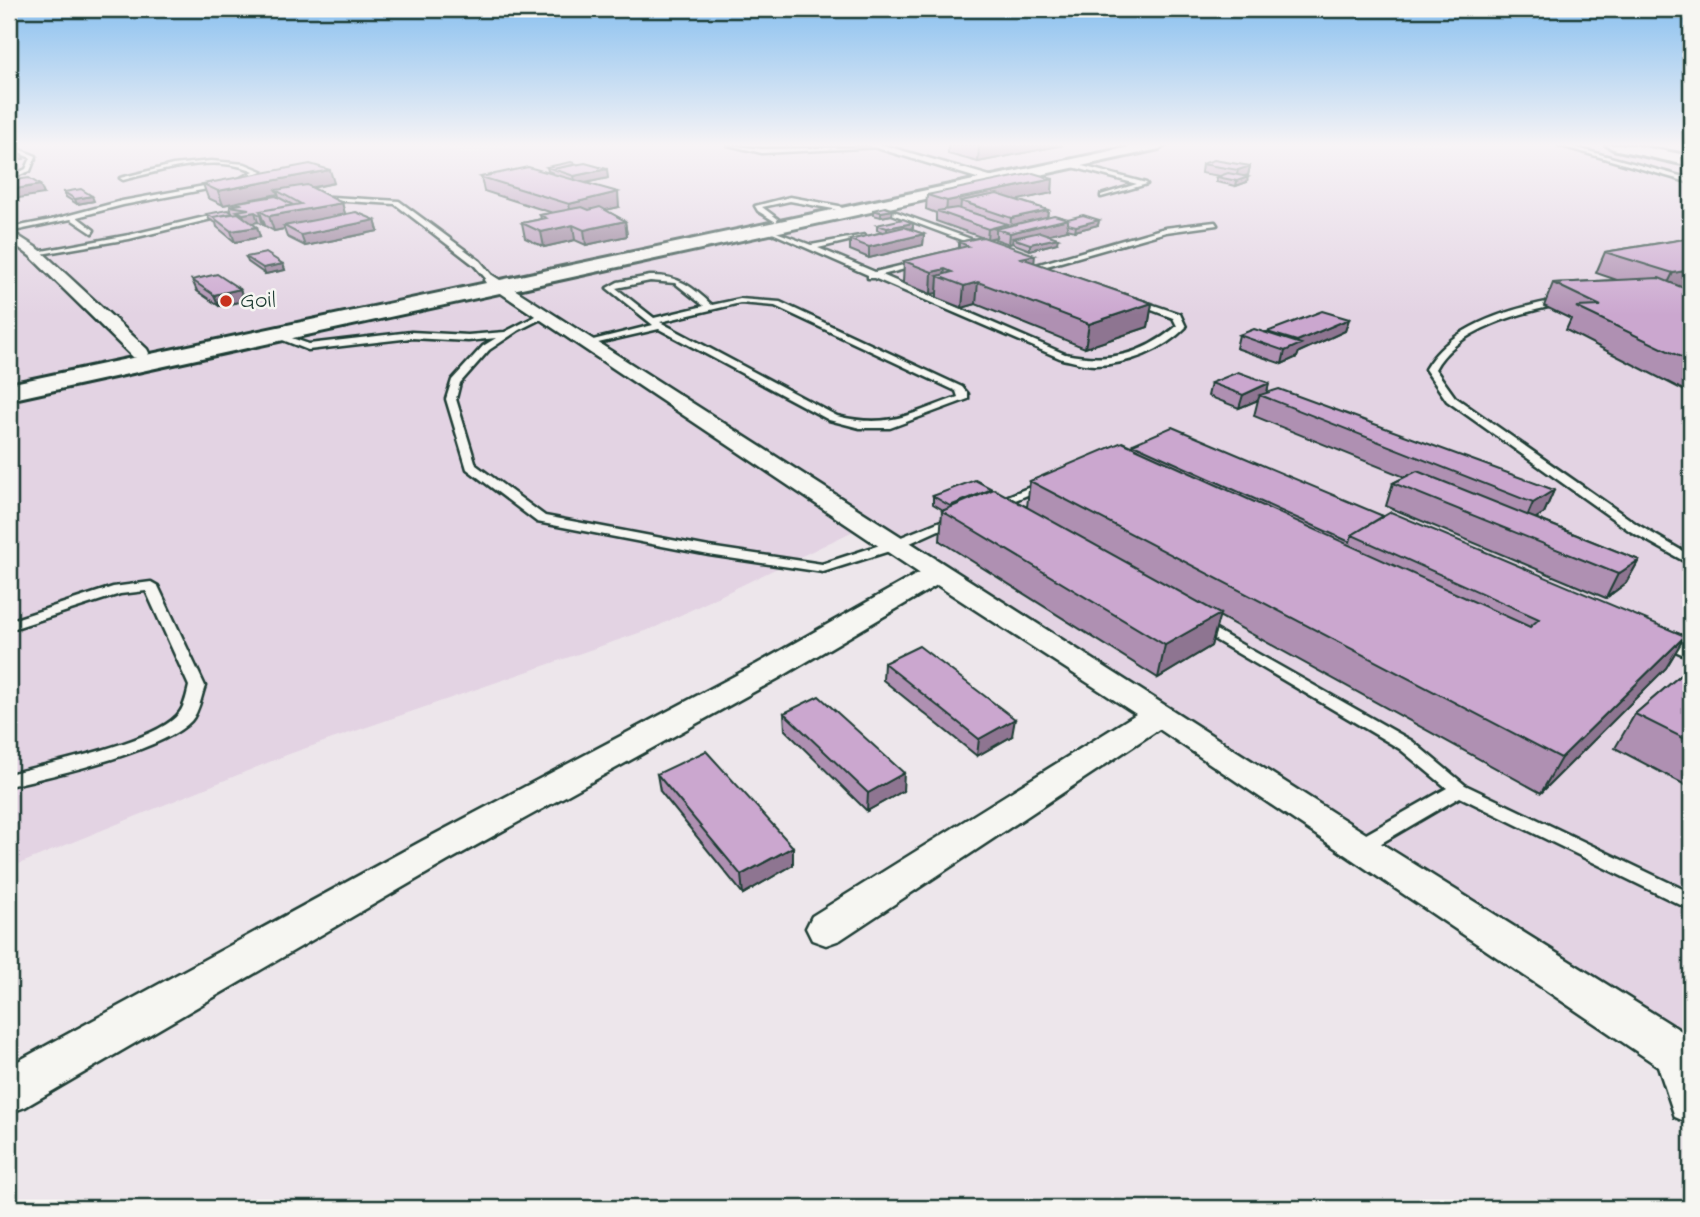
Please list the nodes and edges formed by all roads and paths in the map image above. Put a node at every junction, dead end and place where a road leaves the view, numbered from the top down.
1 (128, 202) edge
2 (164, 202) edge
3 (392, 202) edge
4 (872, 202) edge
5 (900, 202) edge
6 (878, 207) junction
7 (232, 213) edge
8 (74, 218) junction
9 (54, 221) junction
10 (1215, 224) dead end
11 (773, 225) junction
12 (9, 232) edge
13 (92, 232) dead end
14 (863, 236) edge
15 (809, 248) junction
16 (994, 249) edge
17 (35, 253) junction
18 (936, 258) edge
19 (1028, 261) edge
20 (1040, 265) junction
21 (1052, 270) edge
22 (871, 275) junction
23 (496, 283) junction
24 (1127, 298) edge
25 (1575, 300) edge
26 (710, 307) junction
27 (543, 316) junction
28 (657, 323) junction
29 (506, 334) junction
30 (274, 335) junction
31 (588, 344) junction
32 (140, 353) junction
33 (9, 379) edge
34 (9, 392) edge
35 (1055, 480) edge
36 (993, 509) edge
37 (968, 515) edge
38 (894, 545) junction
39 (1691, 561) edge
40 (938, 573) junction
41 (1181, 614) edge
42 (9, 626) edge
43 (1669, 643) edge
44 (1691, 653) edge
45 (1159, 714) junction
46 (9, 780) edge
47 (1459, 789) junction
48 (1358, 847) junction
49 (1691, 902) edge
50 (826, 928) dead end
51 (1684, 1057) edge
52 (9, 1091) edge
53 (1691, 1101) edge

1 - 9 lane
2 - 8 lane
3 - 23 lane
4 - 11 main road
5 - 6 main road
6 - 11 main road
6 - 16 lane
7 - 17 lane
8 - 9 lane
8 - 13 lane
9 - 12 lane
10 - 20 lane
11 - 15 lane
11 - 23 main road
12 - 17 street
14 - 15 lane
15 - 22 lane
17 - 32 street
18 - 22 lane
19 - 20 lane
20 - 21 lane
22 - 24 lane
23 - 27 street
23 - 30 main road
23 - 32 main road
25 - 39 lane
26 - 28 lane
26 - 28 lane
26 - 28 lane
27 - 29 lane
27 - 31 street
28 - 31 lane
29 - 30 lane
29 - 38 lane
30 - 34 main road
31 - 38 street
32 - 33 main road
35 - 36 lane
37 - 38 lane
38 - 40 street
40 - 45 street
40 - 52 street
41 - 47 lane
42 - 46 lane
43 - 44 lane
45 - 48 street
45 - 50 street
47 - 48 lane
47 - 49 lane
48 - 51 street
51 - 53 street

